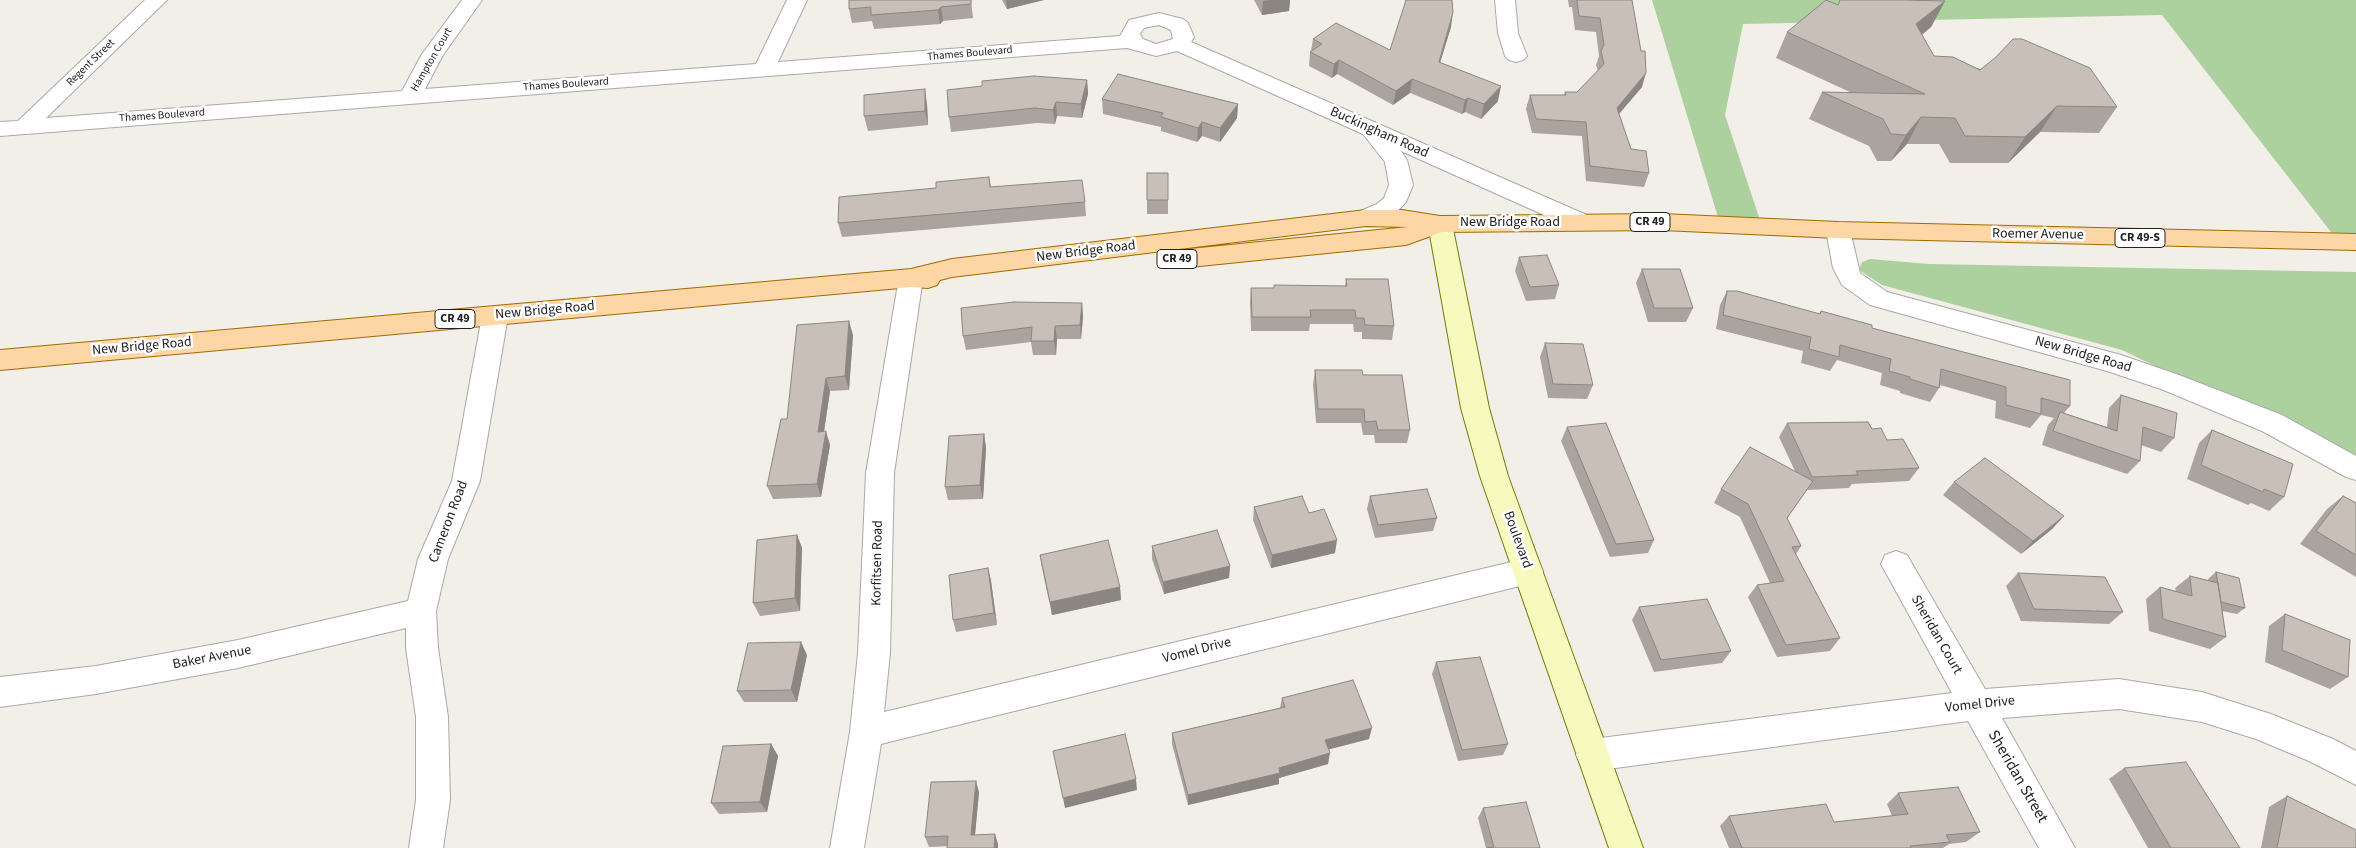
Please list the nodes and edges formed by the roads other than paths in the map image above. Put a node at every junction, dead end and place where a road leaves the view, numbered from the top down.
1 (157, 0) edge
2 (472, 0) edge
3 (797, 0) edge
4 (1506, 0) edge
5 (1159, 9) edge
6 (1132, 41) junction
7 (1178, 44) junction
8 (1516, 56) dead end
9 (763, 70) junction
10 (410, 97) junction
11 (24, 127) junction
12 (0, 128) edge
13 (1370, 129) junction
14 (1366, 218) junction
15 (1581, 222) junction
16 (1440, 224) junction
17 (1838, 230) junction
18 (2356, 242) edge
19 (911, 278) junction
20 (495, 316) junction
21 (0, 360) edge
22 (2356, 469) edge
23 (1896, 564) dead end
24 (1528, 571) junction
25 (421, 611) junction
26 (0, 692) edge
27 (1976, 705) junction
28 (866, 732) junction
29 (1593, 755) junction
30 (2356, 769) edge
31 (426, 848) edge
32 (847, 848) edge
33 (1626, 848) edge
34 (2058, 848) edge

1 - 11 street, Regent Street
2 - 10 street, Hampton Court
3 - 9 street
4 - 8 street
5 - 6 street
5 - 7 street
6 - 7 street
6 - 9 street, Thames Boulevard
7 - 13 street, Buckingham Road
9 - 10 street, Thames Boulevard
10 - 11 street, Thames Boulevard
11 - 12 street, Thames Boulevard
13 - 14 street
13 - 15 street, Buckingham Road
14 - 16 main road, New Bridge Road / CR 49
14 - 19 main road, New Bridge Road / CR 49
15 - 16 main road, New Bridge Road / CR 49
15 - 17 main road, Roemer Avenue / CR 49
16 - 19 main road, New Bridge Road / CR 49
16 - 24 street, Boulevard
17 - 18 main road, Roemer Avenue / CR 49-S
17 - 22 street, New Bridge Road
19 - 20 main road, New Bridge Road / CR 49
19 - 28 street, Korfitsen Road
20 - 21 main road, New Bridge Road / CR 49
20 - 25 street, Cameron Road
23 - 27 street, Sheridan Court
24 - 28 street, Vomel Drive
24 - 29 street, Boulevard
25 - 26 street, Baker Avenue
25 - 31 street, Cameron Road
27 - 29 street, Vomel Drive
27 - 30 street, Vomel Drive
27 - 34 street, Sheridan Street
28 - 32 street, Korfitsen Road
29 - 33 street, Boulevard

